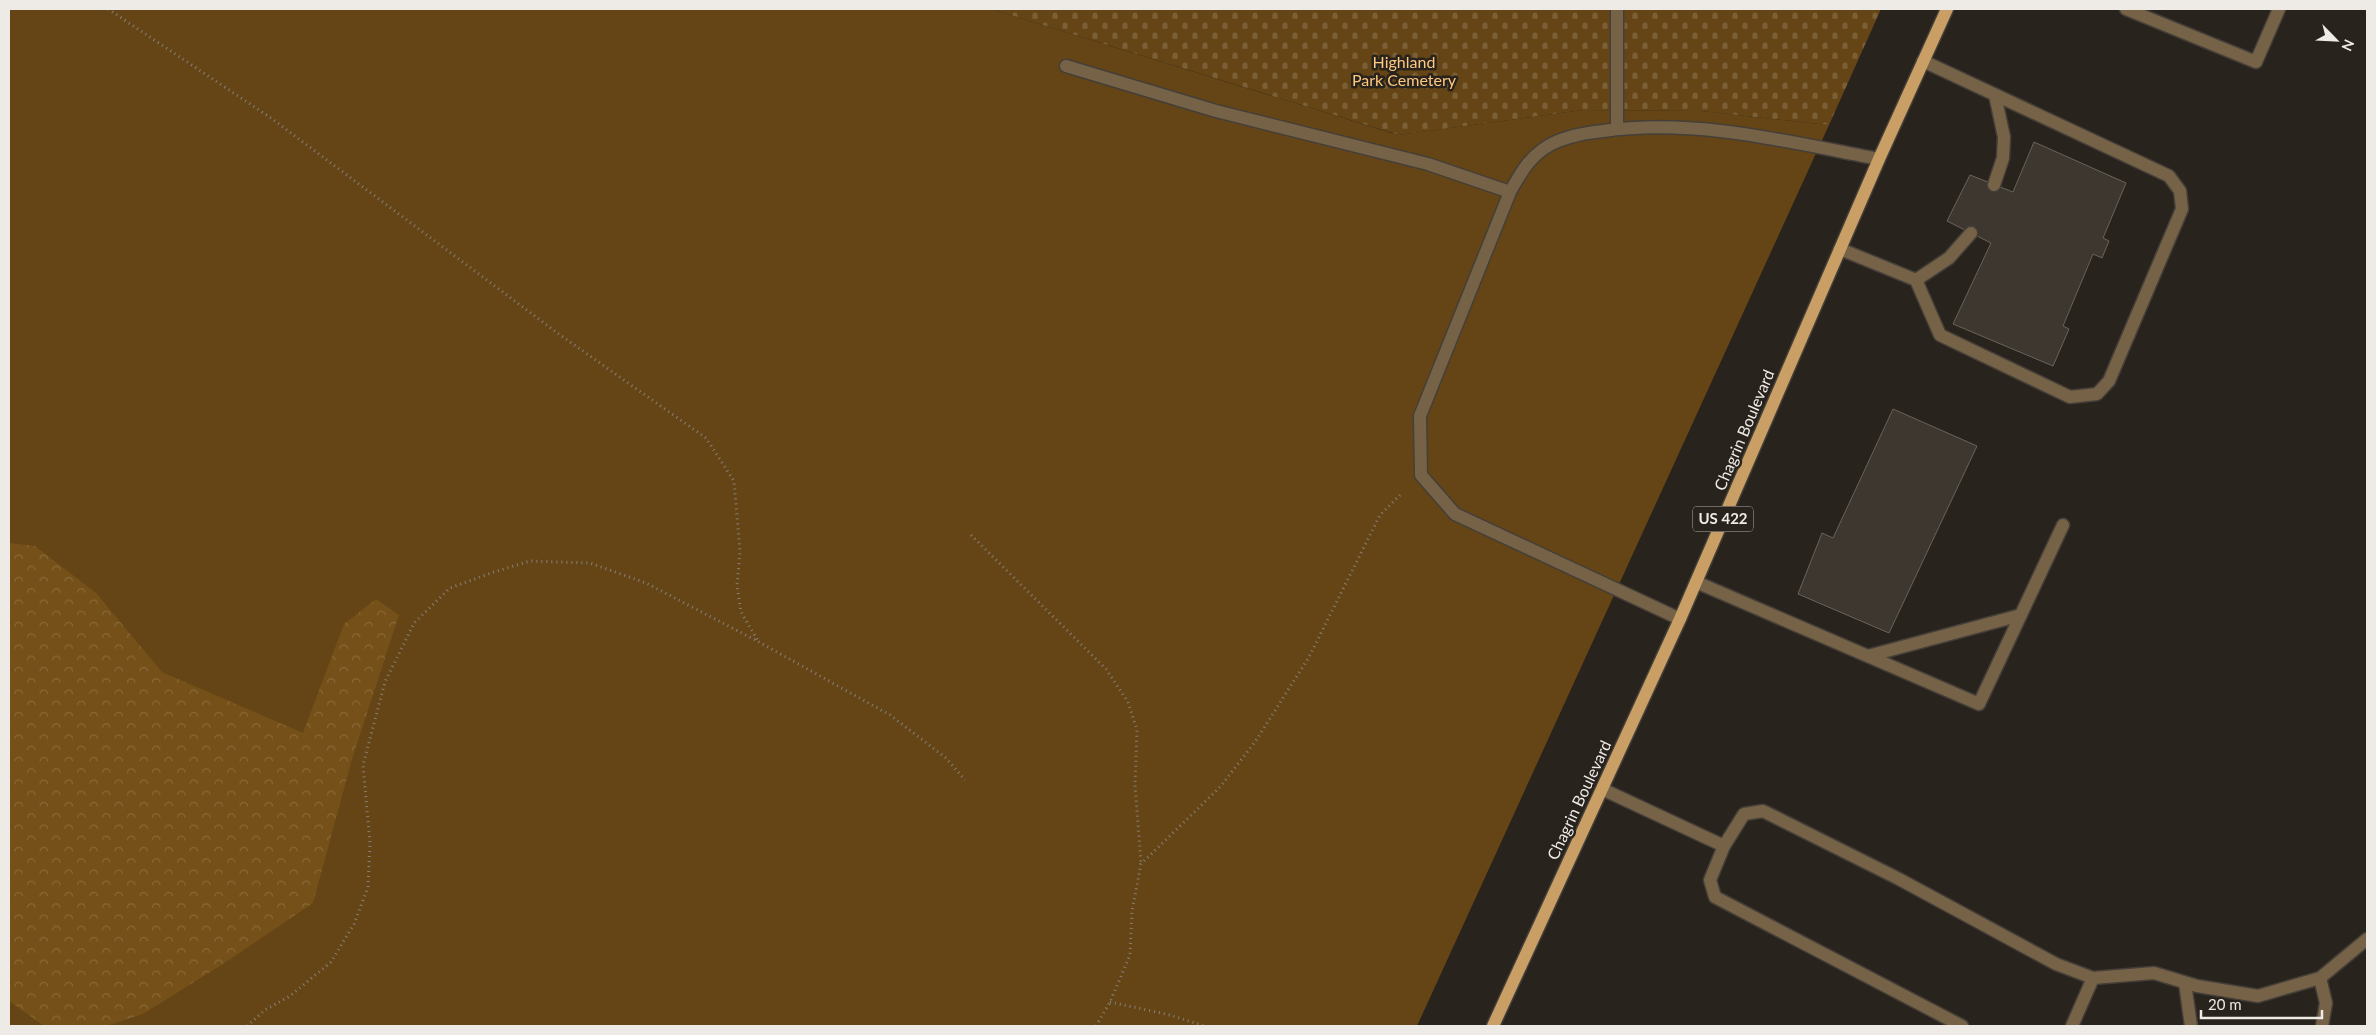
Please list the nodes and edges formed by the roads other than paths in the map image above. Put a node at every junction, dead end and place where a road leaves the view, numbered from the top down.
1 (1617, 9) edge
2 (1947, 9) edge
3 (2126, 9) edge
4 (2279, 9) edge
5 (1923, 61) junction
6 (1066, 66) dead end
7 (1996, 95) junction
8 (1617, 129) junction
9 (1879, 159) junction
10 (1994, 185) dead end
11 (1510, 192) junction
12 (1971, 233) dead end
13 (1840, 249) junction
14 (1916, 280) junction
15 (2063, 525) dead end
16 (1696, 582) junction
17 (2021, 615) junction
18 (1680, 619) junction
19 (1868, 656) junction
20 (1602, 789) junction
21 (1724, 846) junction
22 (2367, 939) edge
23 (2093, 978) junction
24 (2320, 978) junction
25 (2186, 983) junction
26 (1493, 1026) edge
27 (1962, 1026) edge
28 (2072, 1026) edge
29 (2191, 1026) edge
30 (2322, 1026) edge

1 - 8 lane
2 - 5 main road, Chagrin Boulevard / US 422
3 - 4 lane
5 - 7 lane
5 - 9 main road, Chagrin Boulevard / US 422
6 - 11 lane
7 - 10 lane
7 - 14 lane
8 - 9 lane
8 - 11 lane
9 - 13 main road, Chagrin Boulevard / US 422
11 - 18 lane
12 - 14 lane
13 - 14 lane
13 - 16 main road, Chagrin Boulevard / US 422
15 - 17 lane
16 - 18 main road, Chagrin Boulevard / US 422
16 - 19 lane
17 - 19 lane
17 - 19 lane
18 - 20 main road, Chagrin Boulevard / US 422
20 - 21 lane
20 - 26 main road, Chagrin Boulevard / US 422
21 - 23 lane
21 - 27 lane
22 - 24 lane
23 - 25 lane
23 - 28 lane
24 - 25 lane
24 - 30 lane
25 - 29 lane

